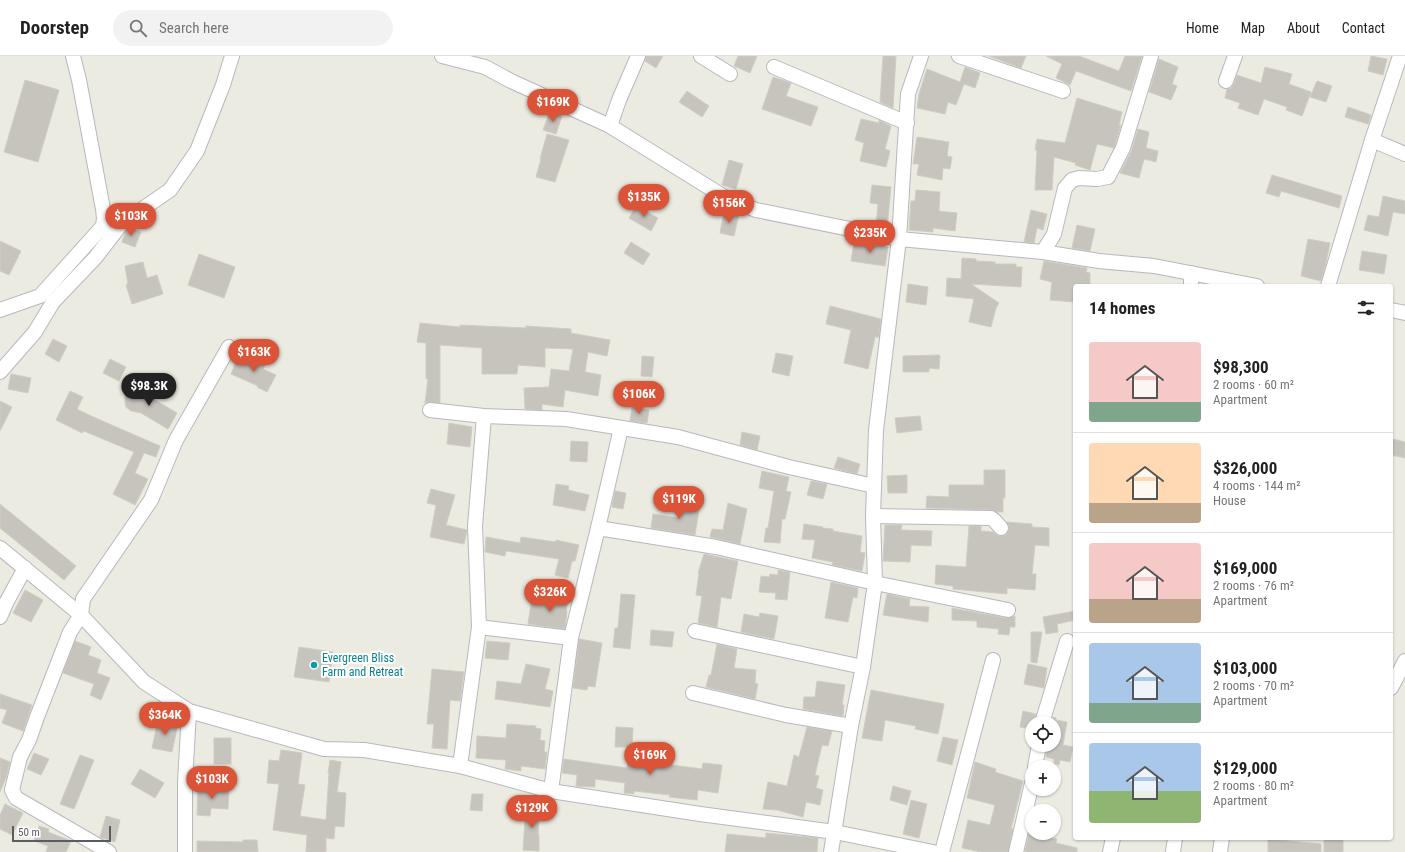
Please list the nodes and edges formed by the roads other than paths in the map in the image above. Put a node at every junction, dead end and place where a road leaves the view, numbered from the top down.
1 (73, 56) edge
2 (232, 56) edge
3 (442, 56) edge
4 (638, 56) edge
5 (701, 56) edge
6 (921, 56) edge
7 (959, 56) edge
8 (1151, 56) edge
9 (1235, 56) edge
10 (1400, 56) edge
11 (774, 67) dead end
12 (730, 74) dead end
13 (1226, 81) dead end
14 (1063, 91) dead end
15 (907, 123) junction
16 (610, 126) junction
17 (1372, 140) junction
18 (1405, 154) edge
19 (899, 239) junction
20 (1043, 252) junction
21 (1191, 280) edge
22 (1235, 284) edge
23 (1329, 284) edge
24 (0, 310) edge
25 (1393, 310) edge
26 (1405, 313) edge
27 (228, 347) dead end
28 (0, 372) edge
29 (430, 410) dead end
30 (484, 416) junction
31 (621, 428) junction
32 (874, 486) junction
33 (873, 516) junction
34 (598, 528) junction
35 (1001, 528) dead end
36 (0, 548) edge
37 (25, 568) junction
38 (875, 583) junction
39 (1008, 610) dead end
40 (82, 615) junction
41 (0, 617) edge
42 (478, 627) junction
43 (695, 632) dead end
44 (571, 638) junction
45 (1067, 641) dead end
46 (993, 660) dead end
47 (1405, 661) edge
48 (863, 667) junction
49 (1393, 684) edge
50 (693, 693) dead end
51 (189, 711) junction
52 (1044, 716) edge
53 (851, 726) junction
54 (460, 766) junction
55 (551, 791) junction
56 (1029, 796) edge
57 (835, 832) junction
58 (1112, 840) edge
59 (1175, 840) edge
60 (1222, 840) edge
61 (109, 852) edge
62 (185, 852) edge
63 (831, 852) edge
64 (933, 852) edge
65 (942, 852) edge
66 (1016, 852) edge
67 (1110, 852) edge
68 (1173, 852) edge
69 (1220, 852) edge

1 - 24 street
2 - 28 street
3 - 16 street
4 - 16 street
5 - 12 street
6 - 15 street
7 - 14 street
8 - 20 street
9 - 13 street
10 - 17 street
11 - 15 street
15 - 19 street
16 - 19 street
17 - 18 street
17 - 23 street
19 - 20 street
19 - 32 street
20 - 21 street
21 - 22 street
25 - 26 street
27 - 40 street
29 - 30 street
30 - 31 street
30 - 42 street
31 - 32 street
31 - 34 street
32 - 33 street
33 - 35 street
33 - 38 street
34 - 38 street
34 - 44 street
36 - 37 street
37 - 40 street
37 - 41 street
38 - 39 street
38 - 48 street
40 - 51 street
40 - 61 street
42 - 44 street
42 - 54 street
43 - 48 street
44 - 55 street
45 - 52 street
46 - 65 street
47 - 49 street
48 - 53 street
50 - 53 street
51 - 54 street
51 - 62 street
53 - 57 street
54 - 55 street
55 - 57 street
56 - 66 street
57 - 63 street
57 - 64 street
58 - 67 street
59 - 68 street
60 - 69 street

